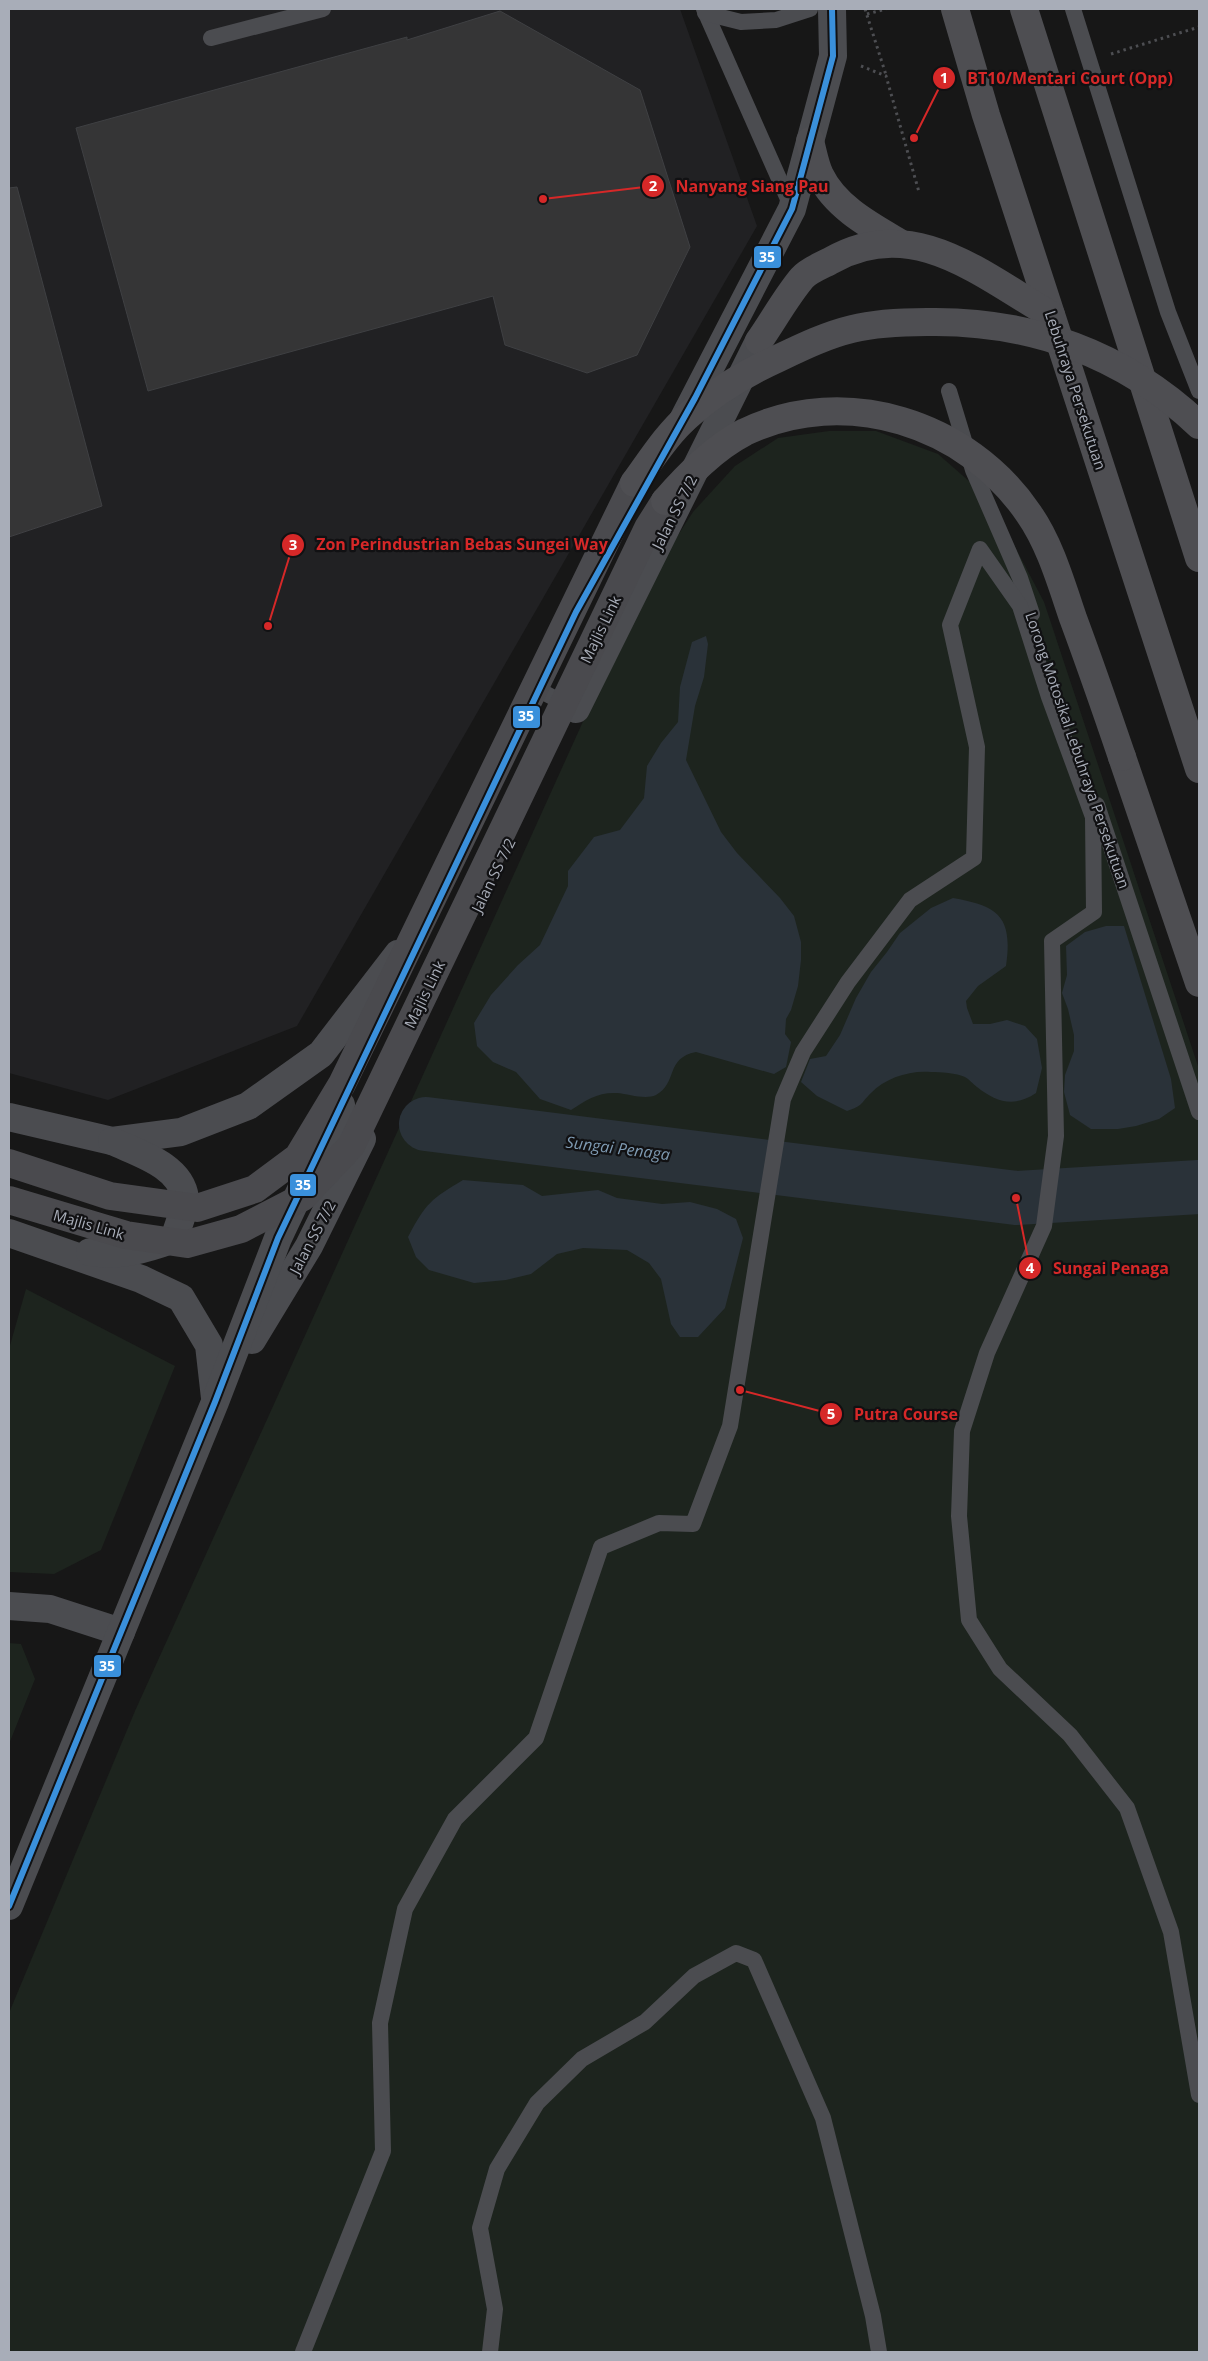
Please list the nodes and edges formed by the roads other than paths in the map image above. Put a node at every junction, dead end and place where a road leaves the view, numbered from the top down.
1 (323, 9) edge
2 (810, 9) edge
3 (832, 9) edge
4 (955, 9) edge
5 (1024, 9) edge
6 (1073, 9) edge
7 (705, 11) edge
8 (210, 38) dead end
9 (810, 141) junction
10 (792, 209) junction
11 (900, 243) junction
12 (1051, 315) junction
13 (759, 341) joint
14 (1199, 391) edge
15 (949, 392) dead end
16 (1199, 425) edge
17 (714, 431) junction
18 (973, 470) junction
19 (634, 483) joint
20 (665, 501) joint
21 (1199, 558) edge
22 (539, 690) junction
23 (575, 710) junction
24 (1199, 769) edge
25 (438, 903) junction
26 (1199, 983) edge
27 (1199, 1112) edge
28 (9, 1117) edge
29 (112, 1141) junction
30 (9, 1163) edge
31 (9, 1200) edge
32 (9, 1233) edge
33 (37, 1242) junction
34 (215, 1402) junction
35 (9, 1606) edge
36 (122, 1632) junction
37 (9, 1906) edge
38 (1199, 2095) edge
39 (303, 2352) edge
40 (490, 2352) edge
41 (880, 2352) edge

1 - 8 lane
2 - 7 lane
3 - 9 street, Jalan SS 7/2
4 - 12 highway, Lebuhraya Persekutuan
5 - 21 highway
6 - 14 lane
7 - 10 lane
9 - 10 street, Jalan SS 7/2
9 - 11 highway
10 - 22 street, Jalan SS 7/2
11 - 12 highway
11 - 13 highway
12 - 24 highway, Lebuhraya Persekutuan
13 - 17 street, Jalan SS 7/2
15 - 18 lane, Lorong Motosikal Lebuhraya Persekutuan
16 - 19 highway, bridge
17 - 18 lane
17 - 23 street, Jalan SS 7/2
18 - 27 lane, Lorong Motosikal Lebuhraya Persekutuan
19 - 30 main road, bridge
20 - 26 highway, bridge
20 - 31 main road, Majlis Link, bridge
22 - 23 lane
22 - 25 street, Jalan SS 7/2
23 - 34 street, Jalan SS 7/2
25 - 29 street
25 - 34 street, Jalan SS 7/2
28 - 29 street
29 - 33 street
32 - 33 street
33 - 34 street
34 - 36 street, Jalan SS 7/2
35 - 36 street
36 - 37 street, Jalan SS 7/2
38 - 39 lane
40 - 41 lane

